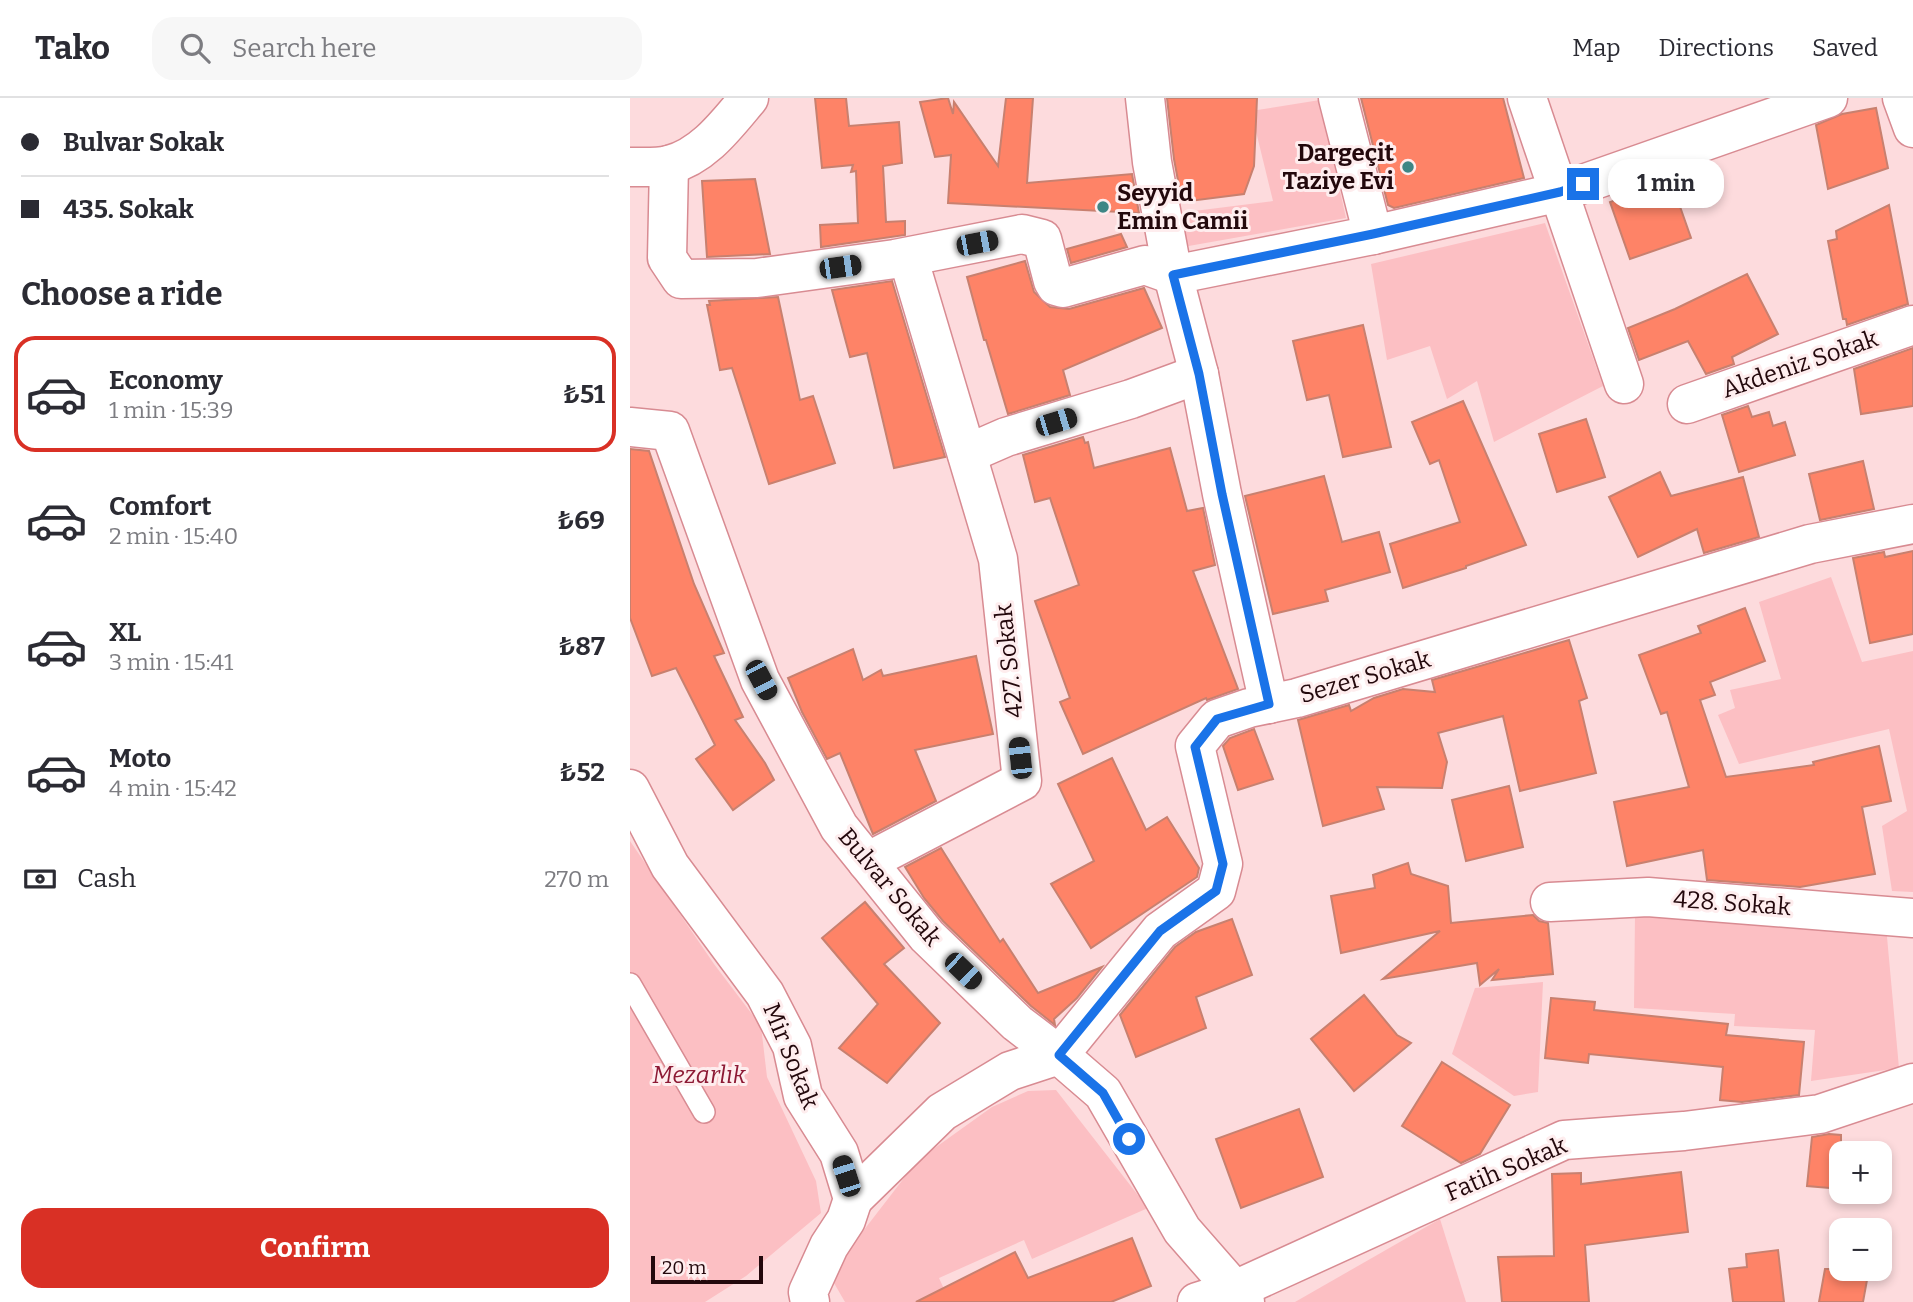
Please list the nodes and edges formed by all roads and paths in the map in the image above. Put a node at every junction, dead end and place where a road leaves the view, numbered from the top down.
1 (748, 98) edge
2 (1144, 98) edge
3 (1338, 98) edge
4 (1527, 98) edge
5 (1828, 98) edge
6 (1902, 98) edge
7 (1913, 128) edge
8 (669, 166) junction
9 (630, 167) edge
10 (1560, 192) junction
11 (1373, 234) junction
12 (908, 257) junction
13 (1173, 275) junction
14 (1913, 325) edge
15 (1199, 374) junction
16 (1624, 384) dead end
17 (1687, 404) dead end
18 (630, 427) edge
19 (967, 454) junction
20 (1913, 524) edge
21 (1269, 704) junction
22 (630, 789) edge
23 (867, 862) junction
24 (1550, 902) dead end
25 (1913, 918) edge
26 (630, 984) edge
27 (1059, 1055) junction
28 (1913, 1083) edge
29 (704, 1112) dead end
30 (853, 1199) junction
31 (1240, 1296) edge
32 (810, 1302) edge
33 (1197, 1302) edge

1 - 8 street
2 - 13 street
3 - 11 street
4 - 10 street
5 - 10 street
6 - 7 street
8 - 9 street
8 - 12 street
10 - 11 street
10 - 16 street
11 - 13 street
12 - 13 street
12 - 19 street, 427. Sokak
13 - 15 street
14 - 17 street, Akdeniz Sokak
15 - 19 street
15 - 21 street
18 - 23 street, Bulvar Sokak
19 - 23 street, 427. Sokak
20 - 21 street, Sezer Sokak
21 - 27 street, Sezer Sokak
22 - 30 street, Mir Sokak
23 - 27 street, Bulvar Sokak
24 - 25 street, 428. Sokak
26 - 29 lane
27 - 30 street
27 - 31 street, Bulvar Sokak
28 - 31 street, Fatih Sokak
30 - 32 street
31 - 33 street, Fatih Sokak

